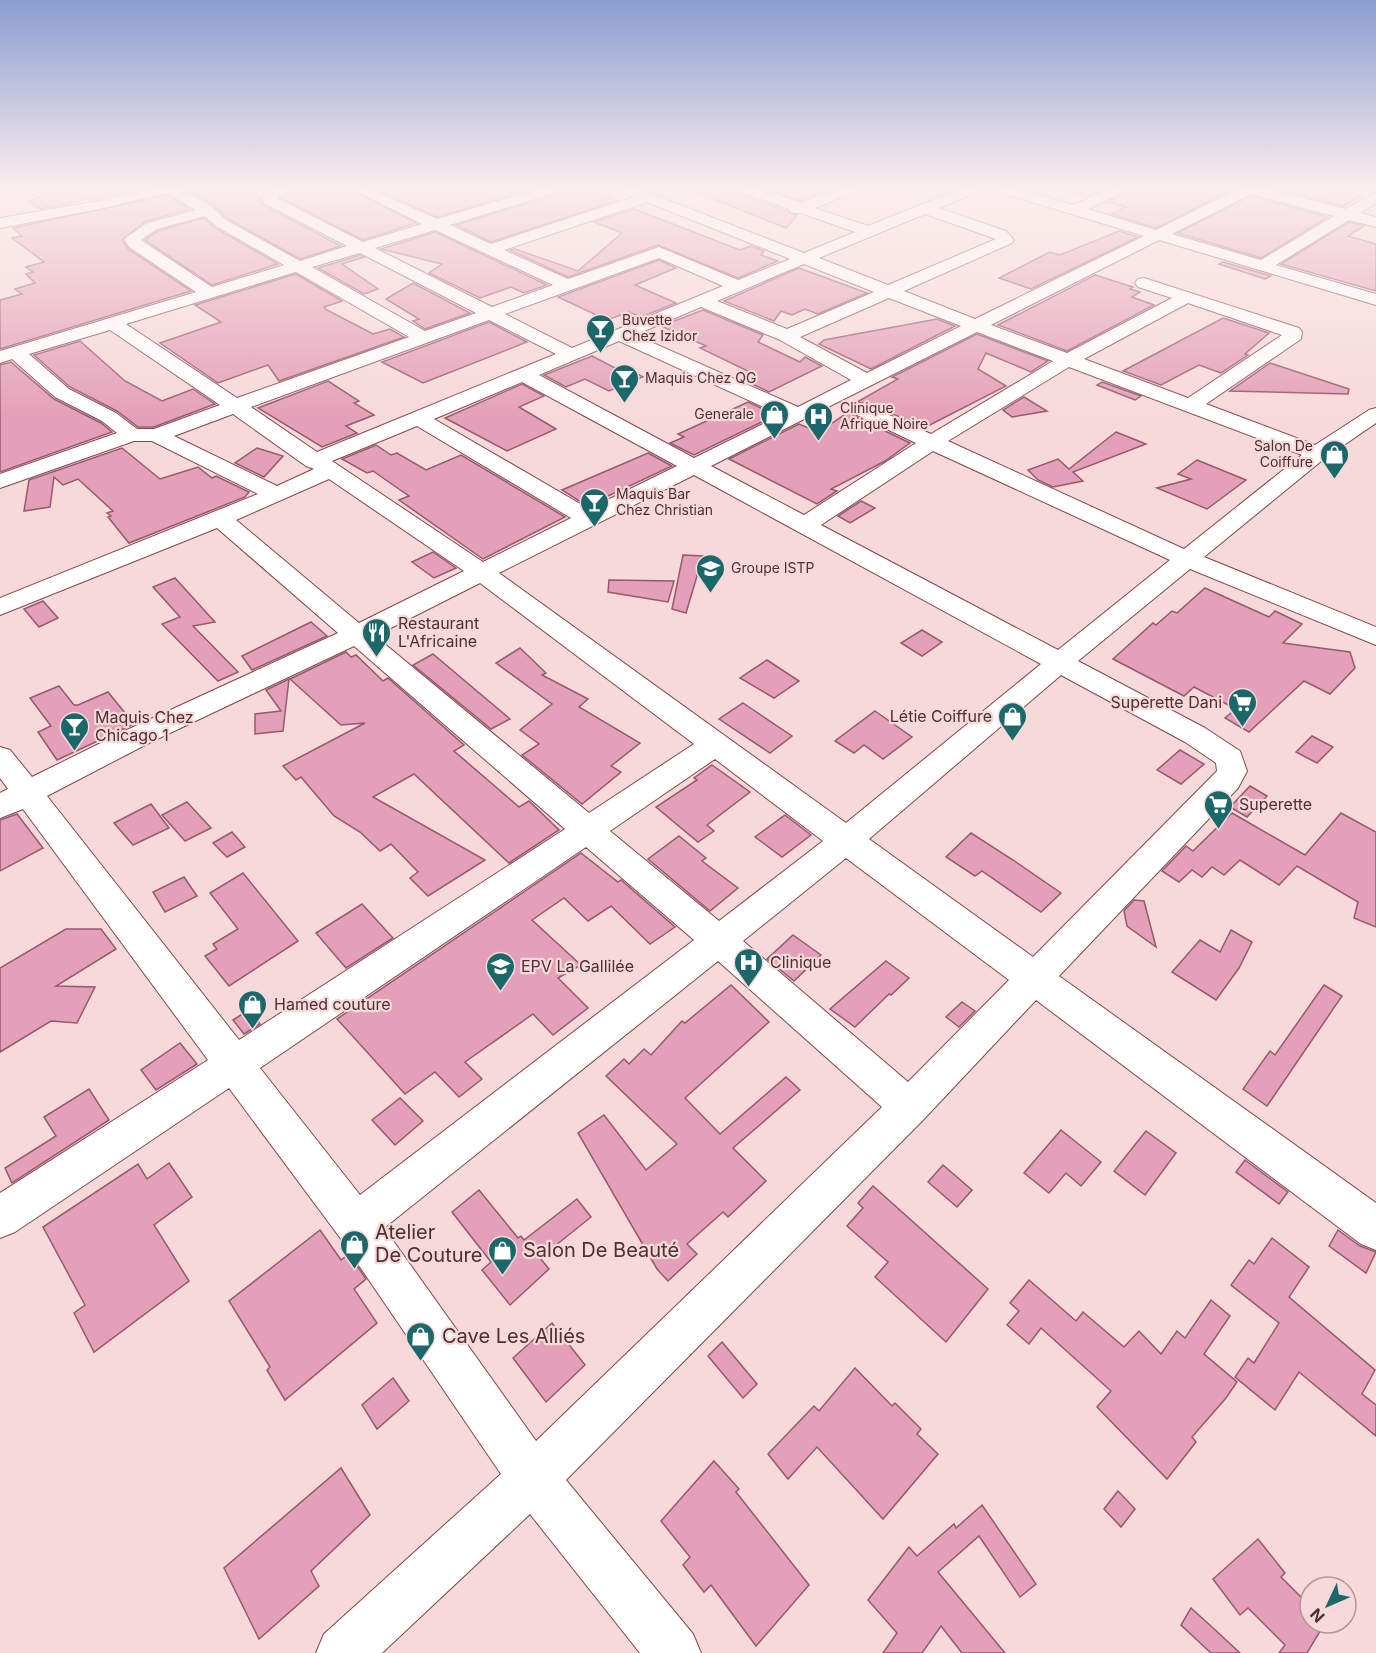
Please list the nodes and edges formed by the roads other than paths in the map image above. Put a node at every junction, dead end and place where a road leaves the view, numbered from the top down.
1 (165, 264) edge
2 (294, 264) edge
3 (303, 264) edge
4 (396, 264) edge
5 (523, 264) edge
6 (625, 264) edge
7 (687, 264) edge
8 (787, 264) edge
9 (818, 264) edge
10 (950, 264) edge
11 (1103, 264) edge
12 (1257, 264) edge
13 (1266, 264) edge
14 (297, 266) junction
15 (1263, 266) junction
16 (1144, 283) dead end
17 (567, 285) junction
18 (736, 285) junction
19 (887, 291) junction
20 (209, 293) junction
21 (1188, 296) junction
22 (699, 300) junction
23 (1376, 300) edge
24 (491, 314) junction
25 (112, 323) junction
26 (977, 326) junction
27 (618, 334) junction
28 (788, 336) junction
29 (425, 338) junction
30 (570, 354) junction
31 (8, 355) edge
32 (1068, 360) junction
33 (522, 374) junction
34 (866, 380) junction
35 (237, 406) junction
36 (1190, 406) junction
37 (862, 410) dead end
38 (797, 414) junction
39 (1376, 414) edge
40 (418, 418) junction
41 (132, 435) junction
42 (156, 435) junction
43 (933, 441) junction
44 (1317, 453) junction
45 (322, 466) junction
46 (694, 466) junction
47 (0, 481) edge
48 (276, 494) junction
49 (220, 519) junction
50 (589, 519) junction
51 (805, 525) junction
52 (1186, 559) junction
53 (481, 572) junction
54 (0, 608) edge
55 (358, 634) junction
56 (1376, 637) edge
57 (1061, 661) junction
58 (717, 743) junction
59 (0, 757) edge
60 (14, 800) edge
61 (587, 830) junction
62 (848, 839) junction
63 (720, 942) junction
64 (1034, 978) junction
65 (235, 1062) junction
66 (909, 1107) junction
67 (0, 1217) edge
68 (356, 1224) junction
69 (1376, 1229) edge
70 (532, 1478) junction
71 (343, 1653) edge
72 (674, 1653) edge

1 - 20 street
2 - 14 street
3 - 14 street
4 - 24 street
5 - 17 street
6 - 17 street
7 - 18 street
8 - 18 street
9 - 19 street
10 - 19 street
11 - 26 street
12 - 15 street
13 - 15 street
14 - 20 street
14 - 29 street
15 - 23 street
16 - 21 street
17 - 24 street
18 - 22 street
19 - 26 street
19 - 28 street
20 - 25 street
21 - 32 street
21 - 36 street
22 - 27 street
22 - 28 street
24 - 29 street
24 - 30 street
25 - 31 street
25 - 35 street
26 - 32 street
26 - 34 street
27 - 30 street
27 - 38 street
28 - 34 street
29 - 35 street
30 - 33 street
31 - 41 street
32 - 36 street
32 - 43 street
33 - 40 street
33 - 46 street
34 - 38 street
35 - 42 street
35 - 45 street
36 - 44 street
37 - 43 street
38 - 46 street
39 - 44 street
40 - 45 street
40 - 50 street
41 - 42 street
41 - 47 street
42 - 48 street
43 - 51 street
43 - 52 street
44 - 52 street
45 - 48 street
45 - 53 street
46 - 50 street
46 - 51 street
48 - 49 street
49 - 54 street
49 - 55 street
50 - 53 street
51 - 57 street
52 - 56 street
52 - 57 street
53 - 55 street
53 - 58 street
55 - 60 street
55 - 61 street
57 - 62 street
57 - 64 street
58 - 61 street
58 - 62 street
59 - 60 street
60 - 65 street
61 - 63 street
61 - 65 street
62 - 63 street
62 - 64 street
63 - 66 street
63 - 68 street
64 - 66 street
64 - 69 street
65 - 67 street
65 - 68 street
66 - 70 street
68 - 70 street
70 - 71 street
70 - 72 street

